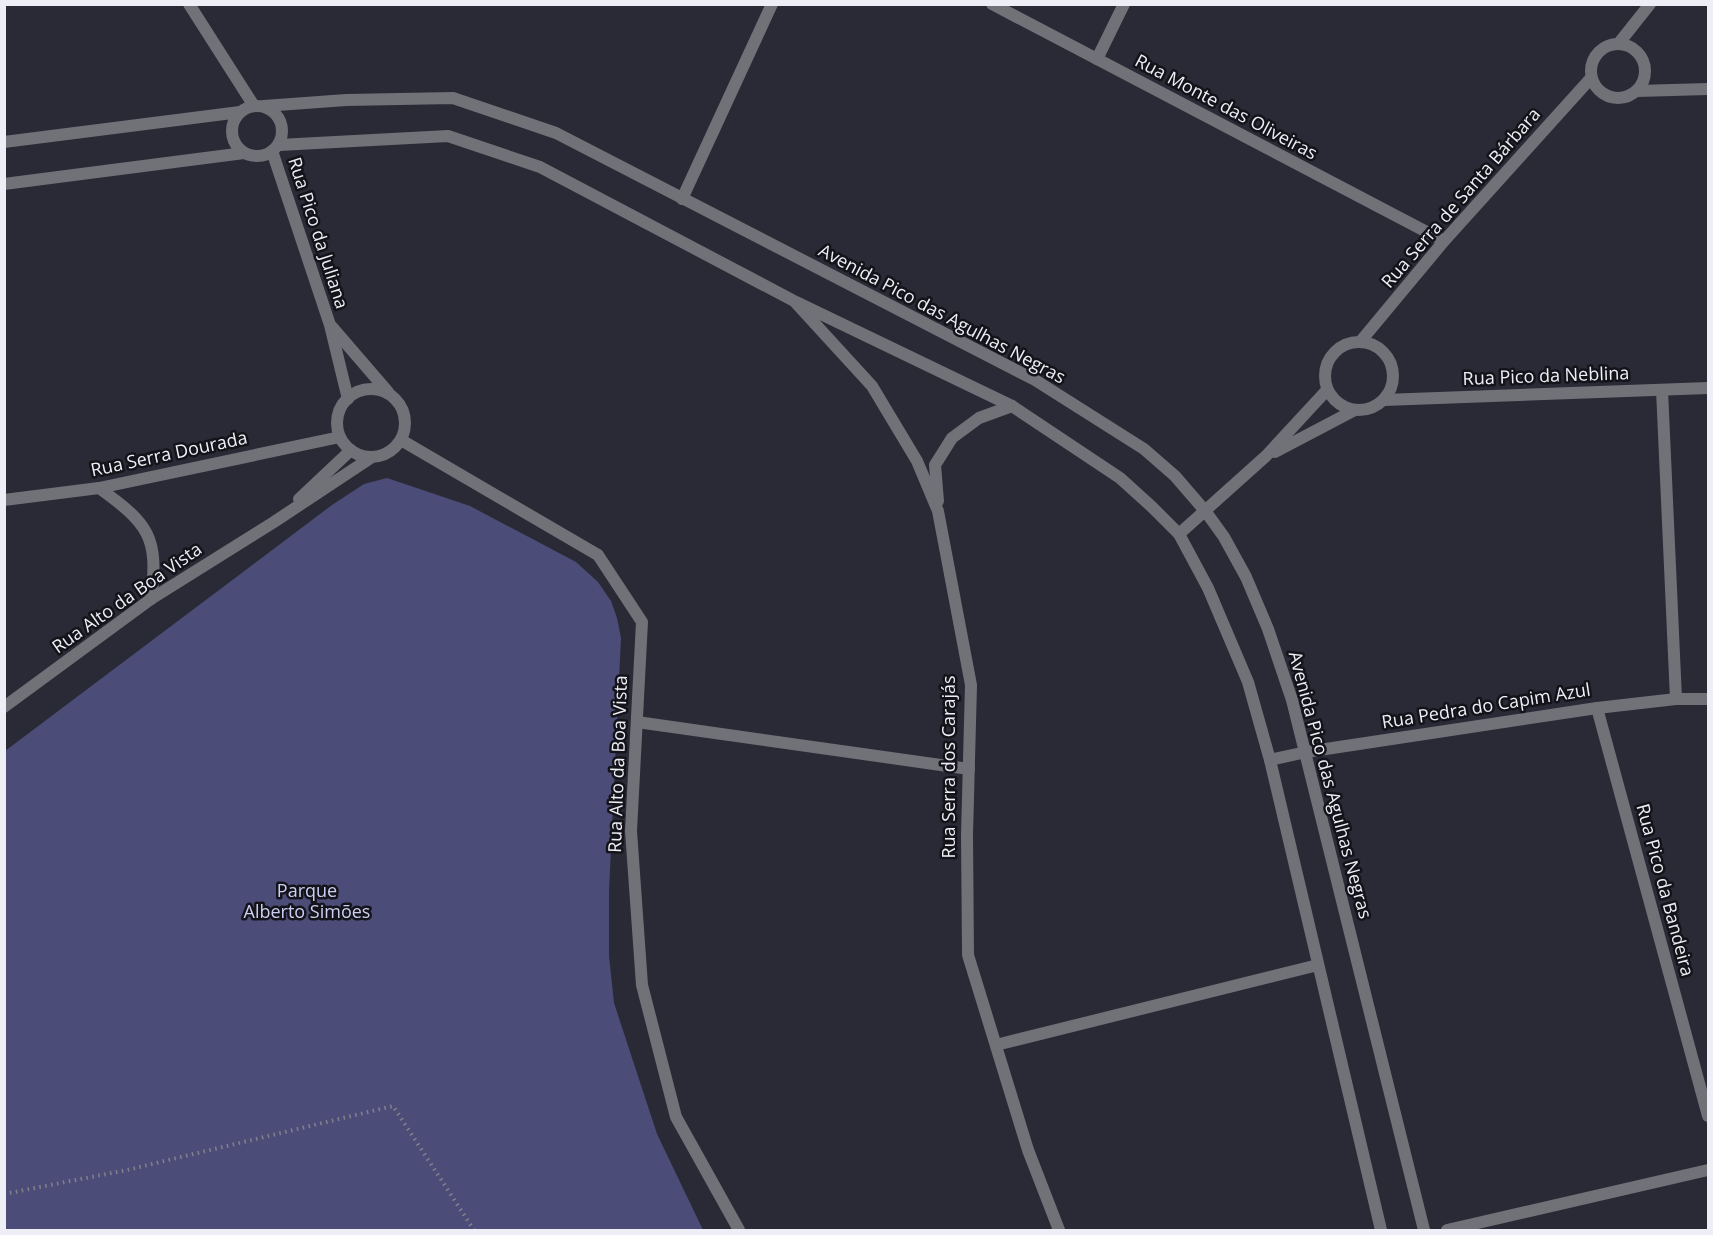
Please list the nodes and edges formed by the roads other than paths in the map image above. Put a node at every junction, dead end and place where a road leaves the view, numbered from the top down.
1 (189, 4) edge
2 (772, 4) edge
3 (992, 4) edge
4 (1124, 4) edge
5 (1650, 4) edge
6 (1619, 43) junction
7 (1097, 60) junction
8 (1591, 78) junction
9 (1708, 89) edge
10 (1637, 91) junction
11 (259, 106) junction
12 (240, 112) junction
13 (4, 142) edge
14 (276, 148) junction
15 (244, 153) junction
16 (4, 184) edge
17 (682, 199) junction
18 (1444, 242) junction
19 (795, 302) junction
20 (330, 325) junction
21 (1360, 342) junction
22 (1708, 388) edge
23 (1327, 390) junction
24 (1662, 390) junction
25 (388, 393) junction
26 (348, 399) junction
27 (1384, 400) junction
28 (1012, 406) junction
29 (1353, 411) junction
30 (340, 436) junction
31 (401, 440) junction
32 (351, 450) junction
33 (1266, 456) junction
34 (372, 457) junction
35 (99, 488) junction
36 (4, 500) edge
37 (938, 511) junction
38 (1206, 512) junction
39 (274, 522) junction
40 (1179, 534) junction
41 (151, 599) junction
42 (1676, 699) junction
43 (1708, 699) edge
44 (4, 707) edge
45 (1597, 708) junction
46 (637, 722) junction
47 (1305, 752) junction
48 (1270, 760) junction
49 (969, 769) junction
50 (1318, 966) junction
51 (996, 1045) junction
52 (1708, 1116) edge
53 (1708, 1170) edge
54 (739, 1230) edge
55 (1059, 1230) edge
56 (1381, 1230) edge
57 (1424, 1230) edge
58 (1447, 1230) edge

1 - 11 street
2 - 17 street
3 - 7 street, Rua Monte das Oliveiras
4 - 7 street
5 - 6 street
6 - 8 street
6 - 10 street
7 - 18 street, Rua Monte das Oliveiras
8 - 10 street
8 - 18 street, Rua Serra de Santa Bárbara
9 - 10 street
11 - 12 street
11 - 14 street
11 - 17 street, Avenida Pico das Agulhas Negras
12 - 13 street
12 - 15 street
14 - 15 street
14 - 19 street
14 - 20 street, Rua Pico da Juliana
15 - 16 street
17 - 38 street, Avenida Pico das Agulhas Negras
18 - 21 street, Rua Serra de Santa Bárbara
19 - 28 street
19 - 37 street, Rua Serra dos Carajás
20 - 25 street, Rua Pico da Juliana
20 - 26 street, Rua Pico da Juliana
21 - 23 street
21 - 27 street
22 - 24 street, Rua Pico da Neblina
23 - 29 street
23 - 33 street
24 - 27 street, Rua Pico da Neblina
24 - 42 street
25 - 26 street
25 - 31 street
26 - 30 street
27 - 29 street
28 - 37 street
28 - 40 street
29 - 33 street
30 - 32 street
30 - 35 street, Rua Serra Dourada
31 - 34 street
31 - 46 street, Rua Alto da Boa Vista
32 - 34 street
32 - 39 street, Rua Alto da Boa Vista
33 - 38 street
34 - 39 street, Rua Alto da Boa Vista
35 - 36 street, Rua Serra Dourada
35 - 41 street
37 - 49 street, Rua Serra dos Carajás
38 - 40 street
38 - 47 street, Avenida Pico das Agulhas Negras
39 - 41 street, Rua Alto da Boa Vista
40 - 48 street
41 - 44 street, Rua Alto da Boa Vista
42 - 43 street, Rua Pedra do Capim Azul
42 - 45 street, Rua Pedra do Capim Azul
45 - 47 street, Rua Pedra do Capim Azul
45 - 52 street, Rua Pico da Bandeira
46 - 49 street
46 - 54 street, Rua Alto da Boa Vista
47 - 48 street, Rua Pedra do Capim Azul
47 - 57 street, Avenida Pico das Agulhas Negras
48 - 50 street
49 - 51 street, Rua Serra dos Carajás
50 - 51 street
50 - 56 street
51 - 55 street, Rua Serra dos Carajás
53 - 58 street

